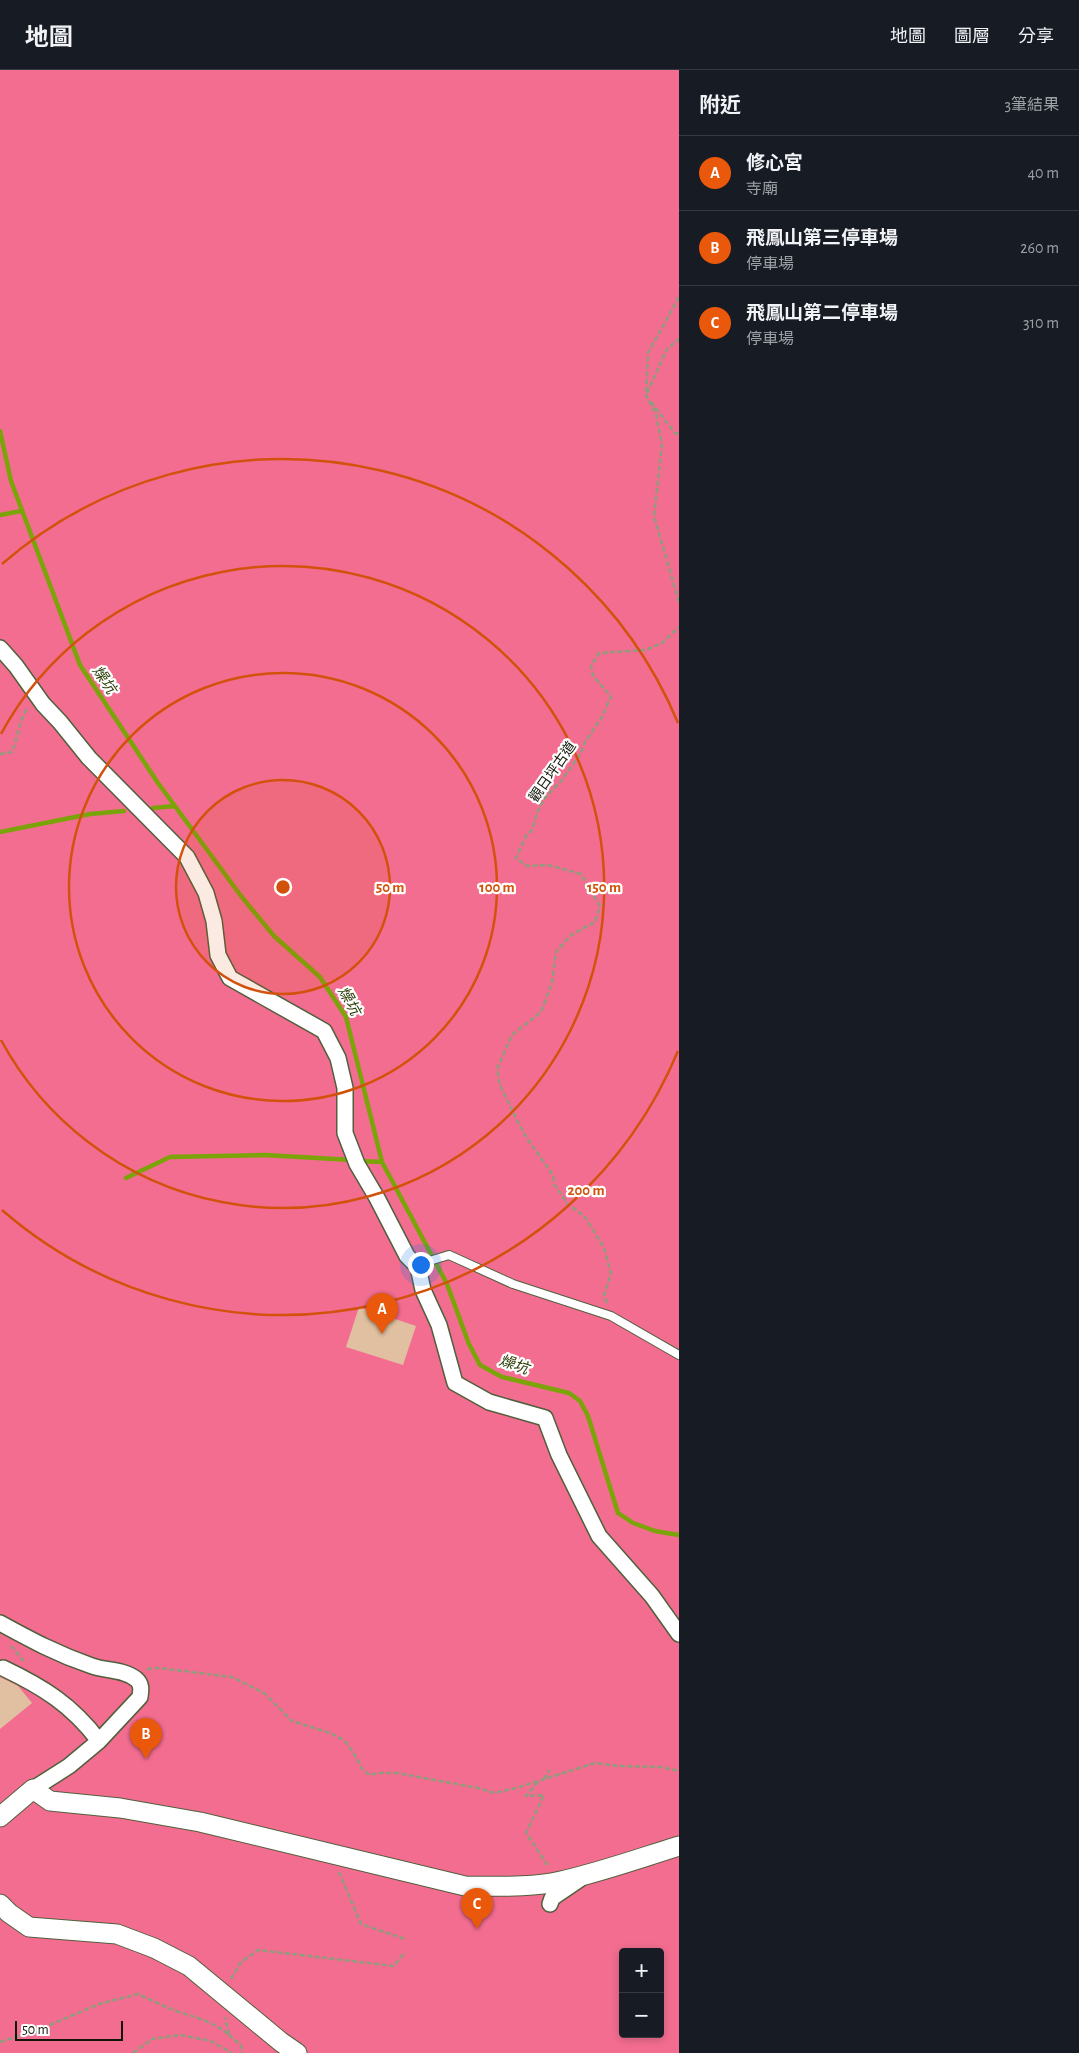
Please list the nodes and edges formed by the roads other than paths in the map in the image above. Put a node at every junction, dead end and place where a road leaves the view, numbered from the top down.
1 (0, 648) edge
2 (422, 1265) junction
3 (679, 1355) edge
4 (0, 1623) edge
5 (679, 1634) edge
6 (3, 1668) dead end
7 (99, 1741) junction
8 (33, 1789) junction
9 (0, 1817) edge
10 (679, 1846) edge
11 (590, 1873) junction
12 (0, 1904) edge
13 (550, 1904) dead end
14 (297, 2053) edge

1 - 2 street
2 - 3 lane
2 - 5 street
4 - 7 street
6 - 7 street
7 - 8 street
8 - 9 street
8 - 11 street
10 - 11 street
11 - 13 street
12 - 14 street

